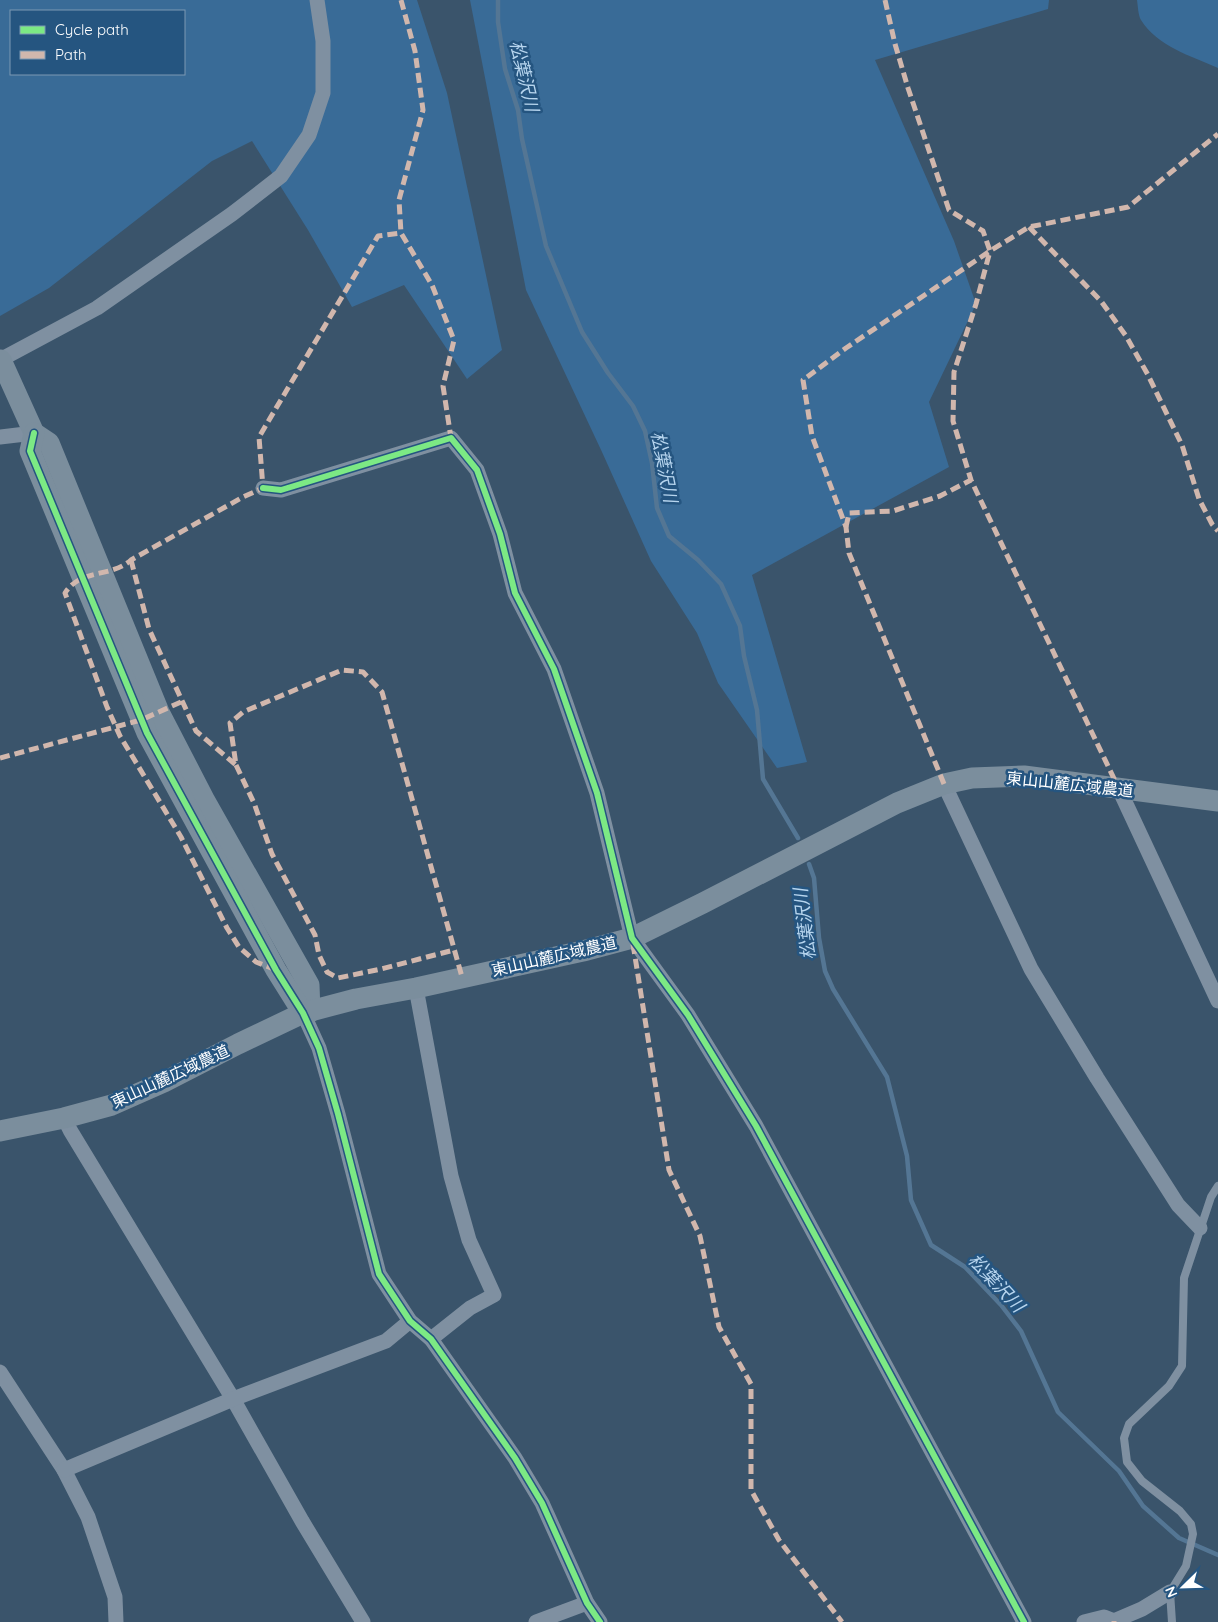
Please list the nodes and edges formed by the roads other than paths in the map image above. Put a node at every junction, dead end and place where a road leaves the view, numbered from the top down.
1 (317, 0) edge
2 (0, 360) edge
3 (34, 433) junction
4 (0, 437) edge
5 (263, 488) dead end
6 (944, 784) junction
7 (1119, 789) junction
8 (1218, 801) edge
9 (632, 938) junction
10 (416, 988) junction
11 (1218, 1001) edge
12 (307, 1012) junction
13 (64, 1118) junction
14 (0, 1131) edge
15 (1218, 1186) edge
16 (1200, 1228) junction
17 (410, 1322) junction
18 (431, 1340) junction
19 (0, 1372) edge
20 (233, 1399) junction
21 (64, 1470) junction
22 (1170, 1592) junction
23 (587, 1603) junction
24 (116, 1622) edge
25 (363, 1622) edge
26 (536, 1622) edge
27 (600, 1622) edge
28 (1024, 1622) edge
29 (1084, 1622) edge
30 (1172, 1622) edge

1 - 2 street
2 - 3 street
3 - 4 street
3 - 12 street
5 - 9 street
6 - 7 street, 東山山麓広域農道
6 - 9 street, 東山山麓広域農道
6 - 16 street
7 - 8 street, 東山山麓広域農道
7 - 11 street
9 - 10 street, 東山山麓広域農道
9 - 28 street
10 - 12 street, 東山山麓広域農道
10 - 18 street
12 - 13 street, 東山山麓広域農道
12 - 17 street
13 - 14 street, 東山山麓広域農道
13 - 20 street
15 - 16 lane
16 - 22 lane
17 - 18 street
17 - 20 street
18 - 23 street
19 - 21 street
20 - 21 street
20 - 25 street
21 - 24 street
22 - 29 street
22 - 30 lane
23 - 26 street
23 - 27 street

